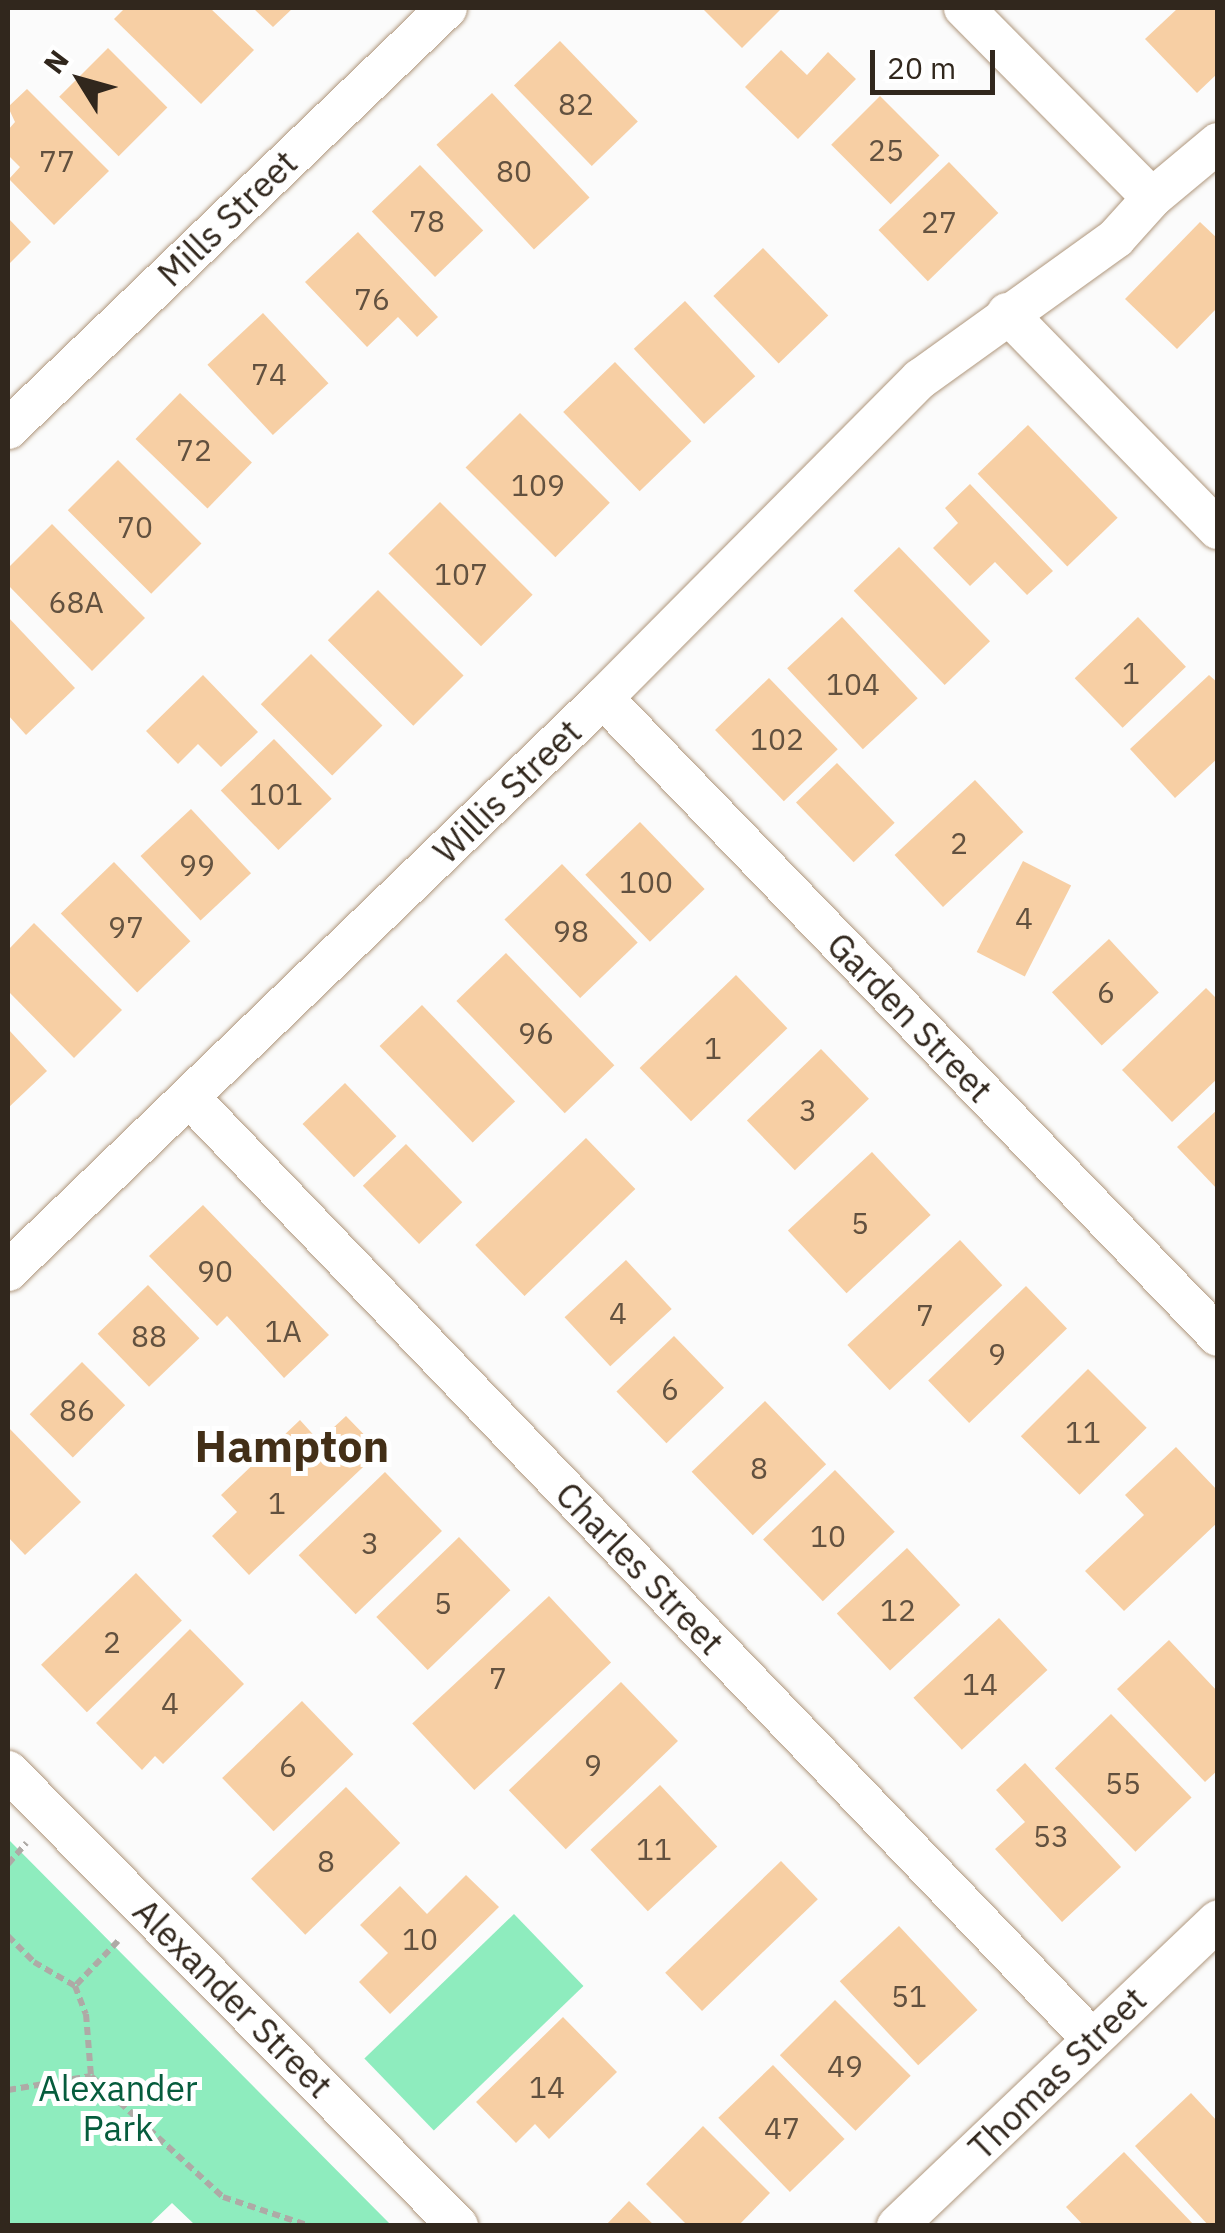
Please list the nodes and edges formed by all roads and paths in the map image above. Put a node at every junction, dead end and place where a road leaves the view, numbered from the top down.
1 (446, 8) edge
2 (964, 8) edge
3 (1218, 143) edge
4 (1152, 198) junction
5 (1007, 313) junction
6 (8, 428) edge
7 (1218, 529) edge
8 (603, 698) junction
9 (189, 1097) junction
10 (8, 1271) edge
11 (1218, 1336) edge
12 (8, 1771) edge
13 (146, 1910) junction
14 (1218, 1920) edge
15 (8, 1936) edge
16 (75, 1986) junction
17 (1092, 2039) junction
18 (91, 2076) junction
19 (8, 2090) edge
20 (310, 2226) edge
21 (458, 2226) edge
22 (896, 2226) edge

1 - 6 street, Mills Street
2 - 4 street
3 - 4 street, Willis Street
4 - 5 street, Willis Street
5 - 7 street
5 - 8 street, Willis Street
8 - 9 street, Willis Street
8 - 11 street, Garden Street
9 - 10 street, Willis Street
9 - 17 street, Charles Street
12 - 13 street, Alexander Street
13 - 16 path
13 - 21 street, Alexander Street
14 - 17 street, Thomas Street
15 - 16 path
16 - 18 path
17 - 22 street, Thomas Street
18 - 19 path
18 - 20 path

